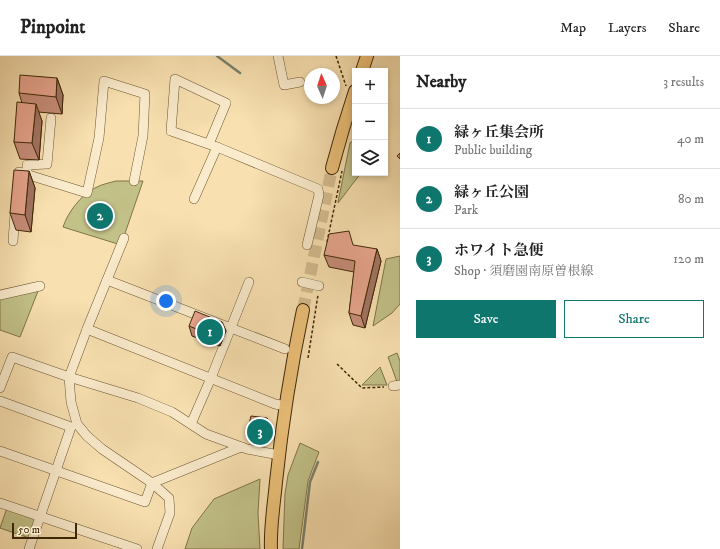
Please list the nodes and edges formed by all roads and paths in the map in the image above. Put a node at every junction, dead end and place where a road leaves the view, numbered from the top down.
1 (278, 56) edge
2 (336, 56) edge
3 (367, 56) edge
4 (363, 68) edge
5 (300, 82) dead end
6 (352, 89) edge
7 (51, 118) dead end
8 (213, 146) junction
9 (338, 169) joint
10 (134, 181) dead end
11 (194, 199) dead end
12 (16, 203) edge
13 (124, 238) dead end
14 (13, 241) dead end
15 (327, 242) edge
16 (307, 246) dead end
17 (107, 280) junction
18 (249, 282) dead end
19 (302, 282) dead end
20 (40, 286) dead end
21 (319, 286) joint
22 (0, 295) edge
23 (303, 310) tunnel mouth
24 (230, 328) junction
25 (87, 329) junction
26 (285, 349) dead end
27 (308, 358) dead end
28 (338, 364) dead end
29 (69, 377) junction
30 (211, 378) junction
31 (396, 386) edge
32 (0, 388) edge
33 (0, 401) edge
34 (286, 406) junction
35 (191, 424) junction
36 (241, 447) junction
37 (0, 451) edge
38 (279, 455) junction
39 (55, 471) junction
40 (152, 483) junction
41 (0, 503) edge
42 (40, 516) junction
43 (29, 549) edge
44 (137, 549) edge
45 (157, 549) edge
46 (271, 549) edge

1 - 5 street
2 - 6 path
3 - 4 main road
6 - 9 main road
7 - 10 street
8 - 8 street
8 - 11 street
8 - 16 street
9 - 15 path
12 - 14 street
13 - 17 street
17 - 24 street
17 - 25 street
18 - 24 street
19 - 21 street
20 - 22 street
21 - 27 path
23 - 34 main road
24 - 26 street
24 - 30 street
25 - 29 street
25 - 30 street
28 - 31 path
29 - 32 street
29 - 35 street
29 - 40 street
30 - 34 street
30 - 35 street
33 - 39 street
34 - 38 main road
35 - 36 street
36 - 38 street
36 - 40 street
37 - 39 street
38 - 46 main road
39 - 40 street
39 - 42 street
40 - 45 street
41 - 42 street
42 - 43 street
42 - 44 street

